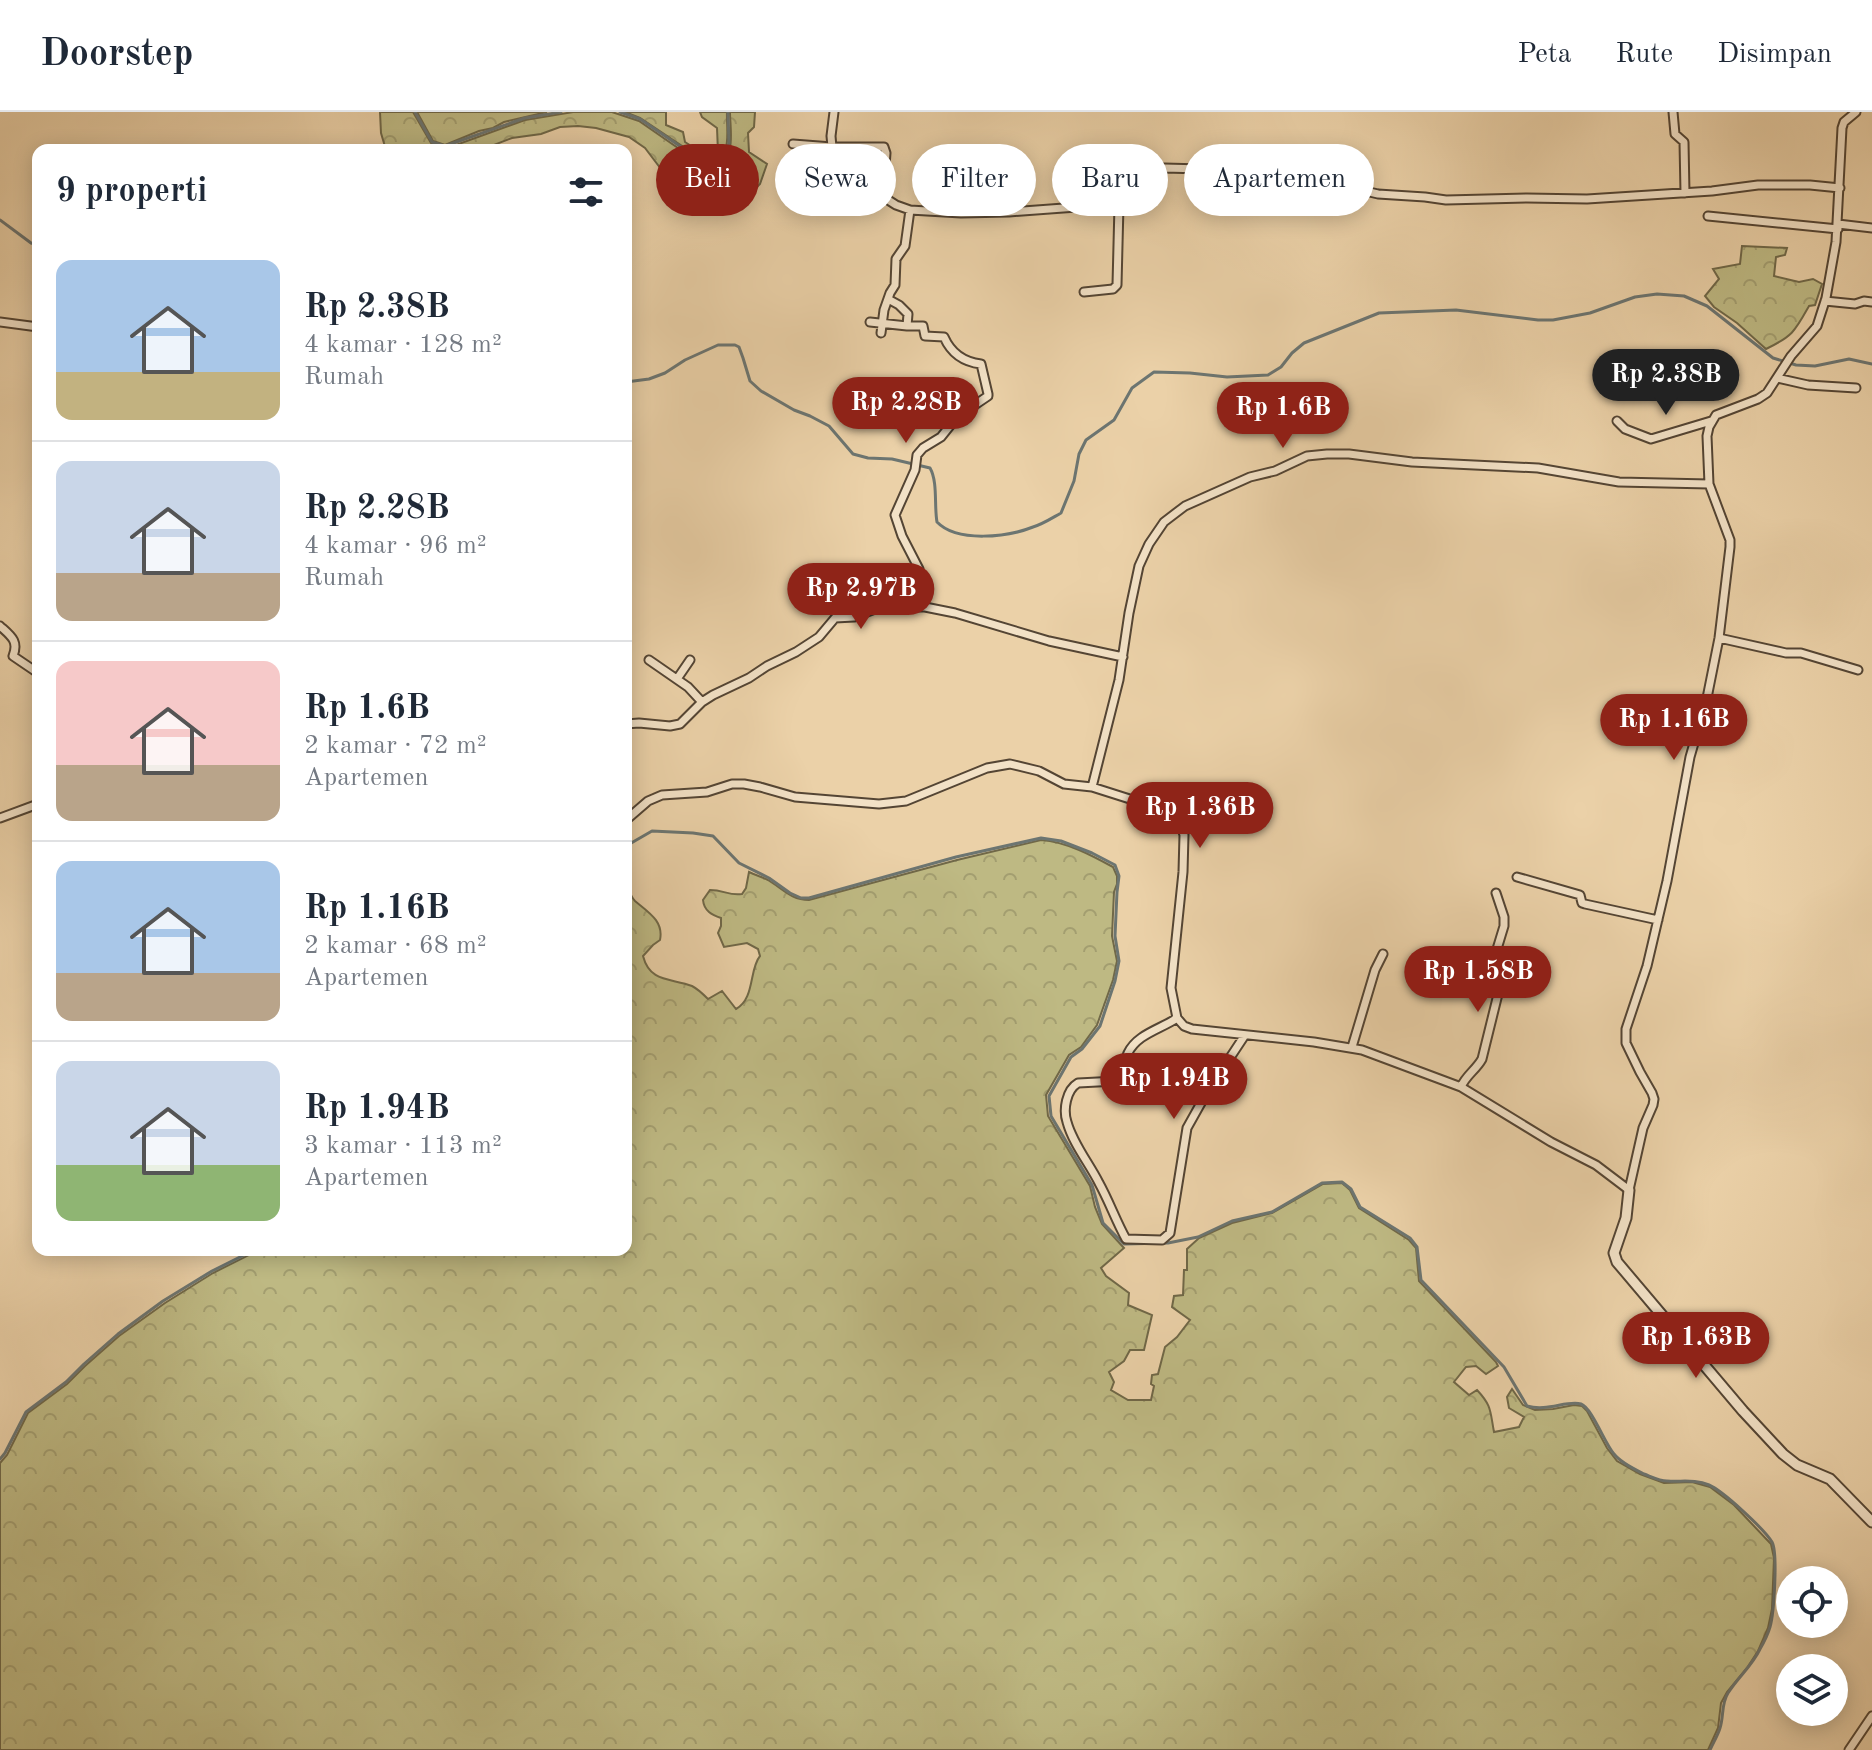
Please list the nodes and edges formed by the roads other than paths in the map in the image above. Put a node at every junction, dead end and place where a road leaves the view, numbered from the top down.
1 (834, 112) edge
2 (1673, 112) edge
3 (1856, 112) edge
4 (832, 144) edge
5 (1168, 168) edge
6 (1840, 188) junction
7 (1685, 193) junction
8 (896, 205) edge
9 (1052, 209) edge
10 (910, 210) junction
11 (1119, 216) edge
12 (1708, 216) dead end
13 (1838, 227) junction
14 (1872, 228) edge
15 (1084, 292) dead end
16 (888, 299) junction
17 (1825, 301) junction
18 (1872, 302) edge
19 (0, 322) edge
20 (870, 322) dead end
21 (882, 323) junction
22 (32, 326) edge
23 (907, 326) junction
24 (881, 333) dead end
25 (1779, 377) junction
26 (1856, 388) dead end
27 (1617, 421) dead end
28 (1711, 421) junction
29 (1709, 484) junction
30 (914, 606) junction
31 (0, 626) edge
32 (1719, 638) junction
33 (1123, 657) junction
34 (649, 660) dead end
35 (690, 660) dead end
36 (32, 669) edge
37 (1858, 670) dead end
38 (677, 679) junction
39 (702, 702) junction
40 (632, 724) edge
41 (1092, 787) junction
42 (32, 806) edge
43 (632, 815) edge
44 (0, 818) edge
45 (1517, 877) dead end
46 (1496, 893) dead end
47 (1658, 920) junction
48 (1383, 954) dead end
49 (1177, 1018) junction
50 (1245, 1035) junction
51 (1352, 1047) junction
52 (1461, 1087) junction
53 (1629, 1190) junction
54 (1872, 1522) edge
55 (1872, 1716) edge
56 (1864, 1727) junction
57 (1871, 1734) edge
58 (1849, 1750) edge

1 - 4 street
2 - 7 street
3 - 6 street
5 - 7 street
6 - 7 street
6 - 13 street
8 - 10 street
9 - 10 street
10 - 16 street
11 - 15 street
12 - 13 street
13 - 14 street
13 - 17 street
16 - 21 street
16 - 23 street
17 - 18 street
17 - 25 street
19 - 22 street
20 - 21 street
21 - 23 street
21 - 24 street
23 - 30 street
25 - 26 street
25 - 28 street
27 - 28 street
28 - 29 street
29 - 32 street
29 - 33 street
30 - 33 street
30 - 39 street
31 - 36 street
32 - 37 street
32 - 47 street
33 - 41 street
34 - 38 street
35 - 38 street
38 - 39 street
39 - 40 street
41 - 43 street
41 - 49 street
42 - 44 street
45 - 47 street
46 - 52 street
47 - 53 street
48 - 51 street
49 - 50 street
49 - 50 street
50 - 51 street
51 - 52 street
52 - 53 street
53 - 54 street
55 - 56 street
56 - 57 street
56 - 58 street

